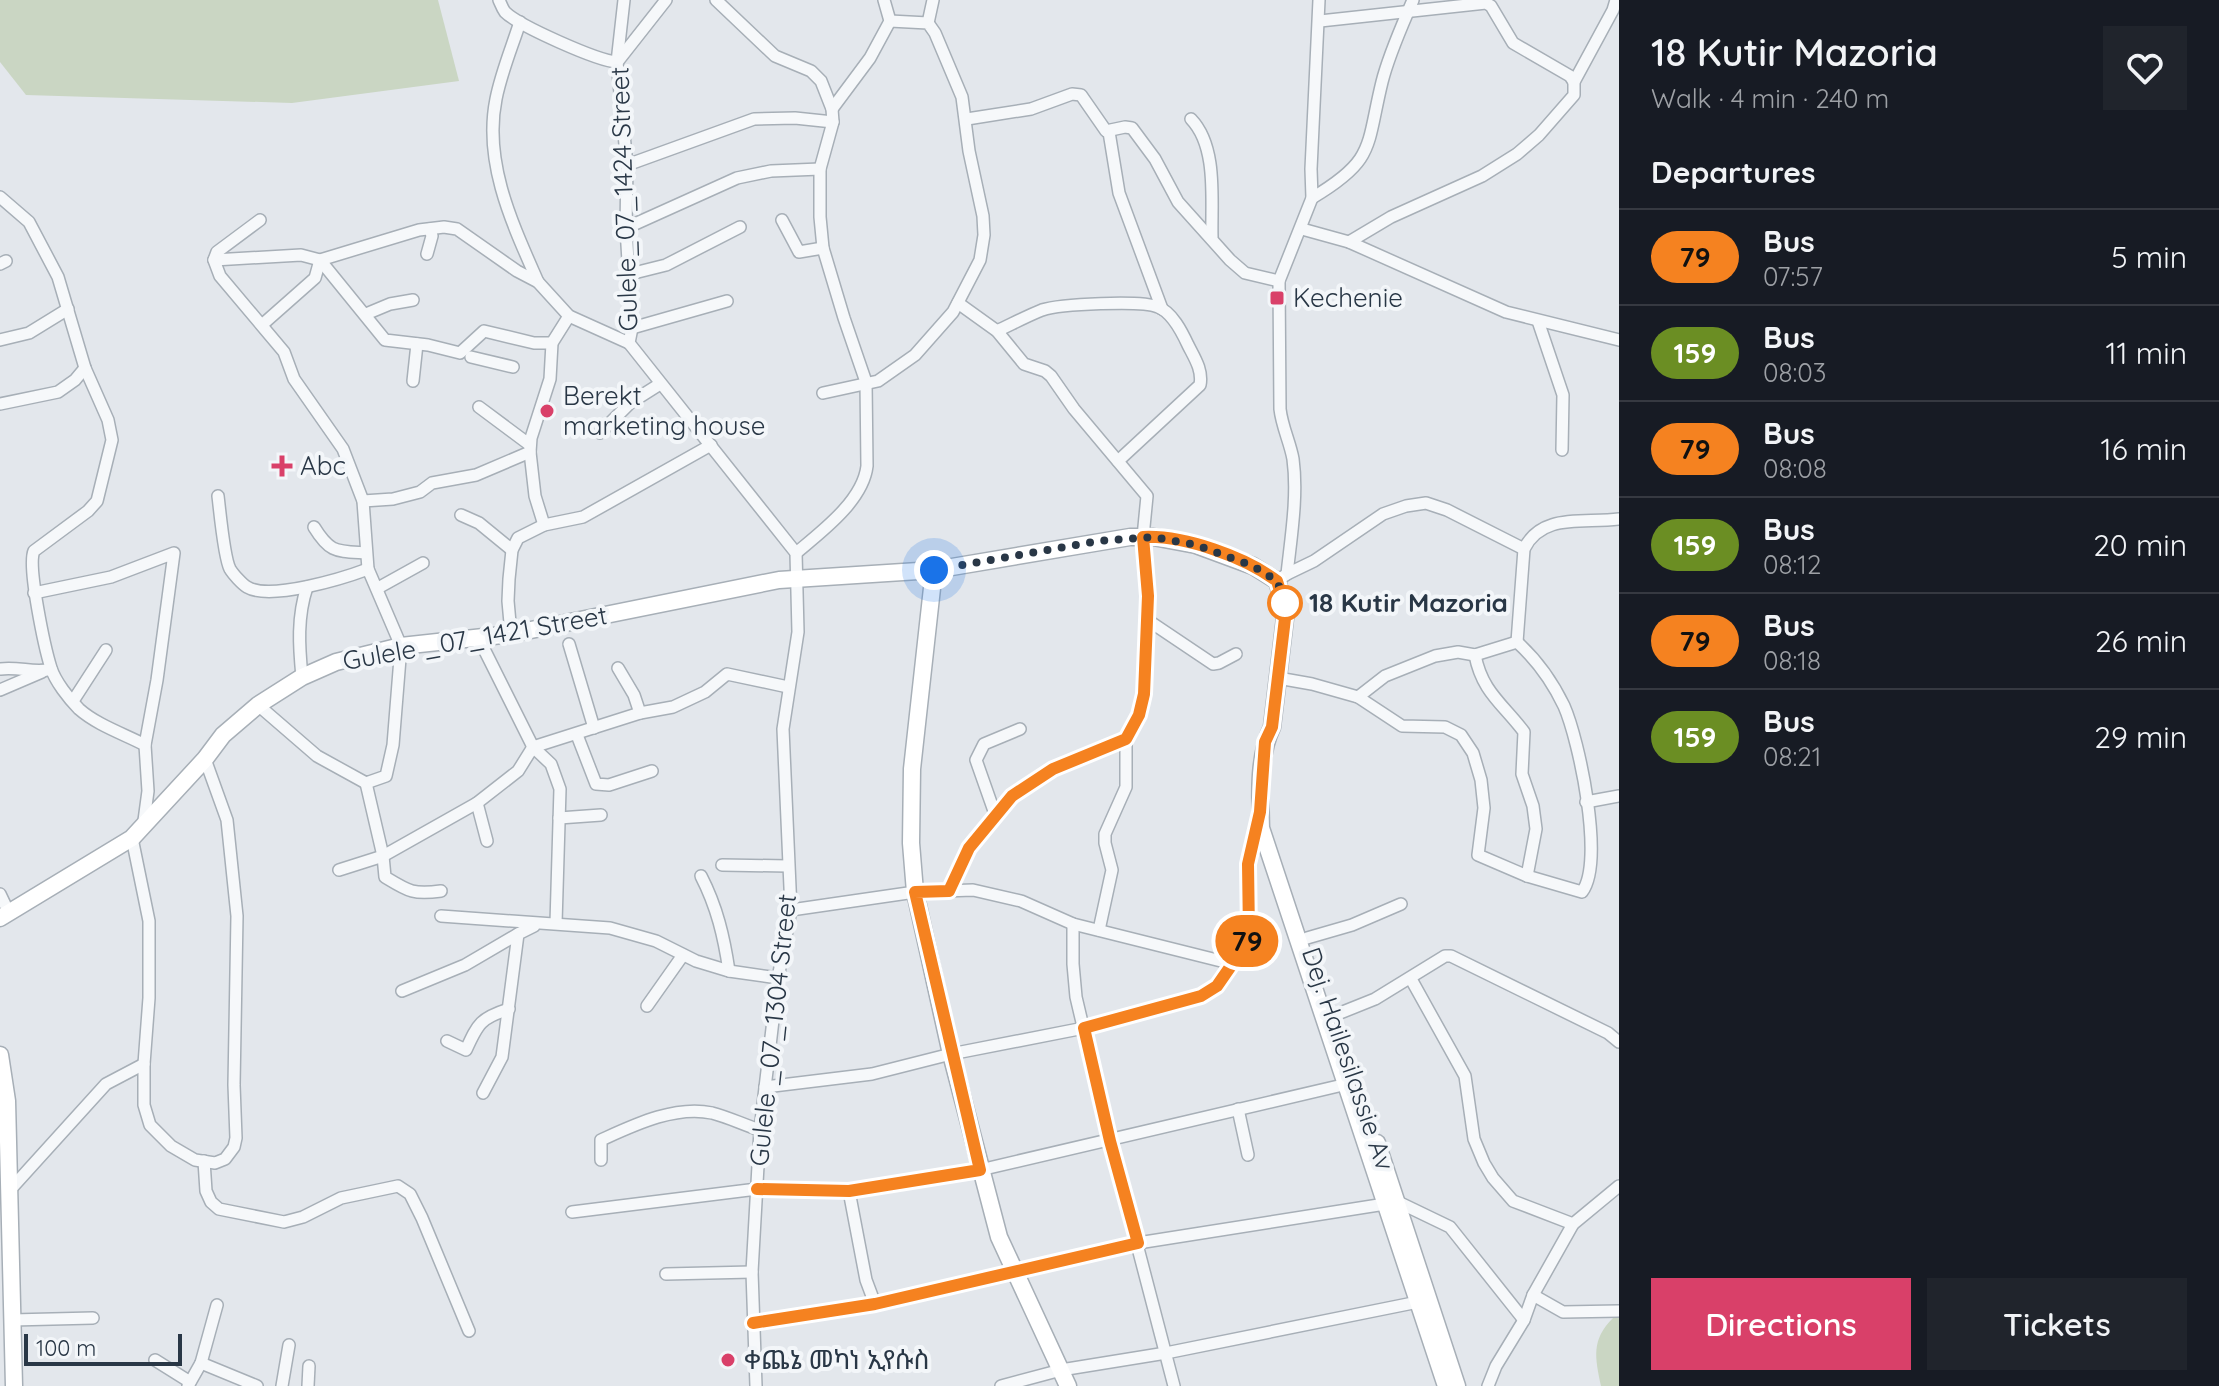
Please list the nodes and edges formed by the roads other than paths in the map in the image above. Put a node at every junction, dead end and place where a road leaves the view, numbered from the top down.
1 (499, 0) edge
2 (624, 0) edge
3 (666, 0) edge
4 (716, 0) edge
5 (884, 0) edge
6 (933, 0) edge
7 (1319, 0) edge
8 (1616, 0) edge
9 (1410, 6) edge
10 (890, 21) junction
11 (1320, 21) junction
12 (520, 22) junction
13 (928, 23) junction
14 (617, 62) junction
15 (1574, 82) junction
16 (832, 109) junction
17 (967, 119) junction
18 (1191, 119) dead end
19 (833, 122) junction
20 (1109, 132) junction
21 (627, 165) junction
22 (820, 169) junction
23 (0, 197) edge
24 (1312, 198) junction
25 (260, 220) dead end
26 (782, 220) dead end
27 (740, 227) dead end
28 (626, 228) junction
29 (430, 229) junction
30 (1302, 229) junction
31 (1212, 237) junction
32 (1349, 242) junction
33 (823, 248) junction
34 (427, 254) dead end
35 (214, 260) junction
36 (320, 260) junction
37 (630, 274) junction
38 (1279, 281) junction
39 (538, 282) junction
40 (413, 300) dead end
41 (727, 301) dead end
42 (958, 303) junction
43 (68, 309) junction
44 (1162, 309) junction
45 (366, 314) junction
46 (569, 316) junction
47 (1538, 321) junction
48 (263, 324) junction
49 (632, 328) junction
50 (997, 331) junction
51 (0, 340) edge
52 (1619, 340) edge
53 (552, 343) junction
54 (629, 343) junction
55 (417, 344) junction
56 (471, 355) junction
57 (513, 367) dead end
58 (85, 368) junction
59 (413, 381) dead end
60 (866, 382) junction
61 (660, 384) junction
62 (823, 393) dead end
63 (0, 404) edge
64 (479, 407) dead end
65 (600, 433) dead end
66 (711, 445) junction
67 (530, 449) junction
68 (1562, 450) dead end
69 (1118, 461) junction
70 (218, 496) dead end
71 (363, 501) junction
72 (461, 515) dead end
73 (1619, 519) edge
74 (544, 525) junction
75 (314, 527) dead end
76 (1143, 537) junction
77 (1524, 549) junction
78 (512, 550) junction
79 (366, 553) junction
80 (796, 553) junction
81 (423, 563) dead end
82 (368, 569) junction
83 (934, 570) junction
84 (1282, 578) junction
85 (797, 580) junction
86 (307, 587) junction
87 (378, 588) junction
88 (34, 593) junction
89 (1146, 619) junction
90 (511, 634) junction
91 (479, 639) junction
92 (1517, 642) junction
93 (569, 644) dead end
94 (401, 646) junction
95 (106, 650) dead end
96 (1236, 654) dead end
97 (1475, 655) junction
98 (618, 668) dead end
99 (0, 669) edge
100 (46, 671) junction
101 (302, 677) junction
102 (1278, 678) junction
103 (788, 687) junction
104 (0, 690) edge
105 (1358, 697) junction
106 (73, 701) junction
107 (258, 705) junction
108 (640, 713) junction
109 (1272, 727) junction
110 (594, 728) junction
111 (1020, 729) dead end
112 (577, 735) junction
113 (1126, 739) junction
114 (145, 745) junction
115 (533, 747) junction
116 (205, 759) junction
117 (652, 771) dead end
118 (366, 783) junction
119 (1619, 796) edge
120 (1586, 802) junction
121 (477, 803) junction
122 (1260, 812) junction
123 (995, 814) junction
124 (601, 815) dead end
125 (559, 818) junction
126 (137, 833) junction
127 (487, 841) dead end
128 (383, 856) junction
129 (722, 865) dead end
130 (788, 866) junction
131 (339, 870) dead end
132 (701, 876) dead end
133 (1527, 876) junction
134 (441, 891) dead end
135 (949, 891) junction
136 (915, 892) junction
137 (0, 894) edge
138 (1401, 904) dead end
139 (791, 910) junction
140 (4, 916) edge
141 (441, 916) dead end
142 (556, 923) junction
143 (1073, 924) junction
144 (537, 925) junction
145 (1099, 930) junction
146 (518, 934) junction
147 (1307, 938) junction
148 (683, 955) junction
149 (1233, 964) junction
150 (729, 971) junction
151 (778, 978) junction
152 (1411, 979) junction
153 (402, 991) dead end
154 (647, 1006) dead end
155 (509, 1009) junction
156 (1335, 1015) junction
157 (1084, 1028) junction
158 (447, 1041) dead end
159 (1619, 1042) edge
160 (951, 1054) junction
161 (0, 1055) edge
162 (144, 1064) junction
163 (1347, 1084) junction
164 (765, 1087) junction
165 (483, 1093) dead end
166 (1238, 1109) junction
167 (760, 1130) junction
168 (1110, 1141) junction
169 (1248, 1155) dead end
170 (4, 1158) edge
171 (601, 1160) dead end
172 (204, 1161) junction
173 (980, 1170) junction
174 (1619, 1186) edge
175 (757, 1189) junction
176 (9, 1191) junction
177 (849, 1191) junction
178 (1390, 1203) junction
179 (572, 1212) dead end
180 (1573, 1224) junction
181 (1138, 1243) junction
182 (752, 1272) junction
183 (1015, 1272) junction
184 (666, 1274) dead end
185 (1533, 1295) junction
186 (1418, 1302) junction
187 (875, 1304) junction
188 (217, 1305) dead end
189 (1619, 1311) edge
190 (93, 1318) dead end
191 (12, 1320) junction
192 (1524, 1320) junction
193 (753, 1323) junction
194 (469, 1331) dead end
195 (289, 1345) dead end
196 (1166, 1353) junction
197 (155, 1360) dead end
198 (201, 1363) junction
199 (309, 1366) dead end
200 (1065, 1378) edge
201 (189, 1384) edge
202 (14, 1386) edge
203 (257, 1386) edge
204 (282, 1386) edge
205 (308, 1386) edge
206 (756, 1386) edge
207 (1001, 1386) edge
208 (1174, 1386) edge
209 (1446, 1386) edge
210 (1457, 1386) edge
211 (1488, 1386) edge

1 - 12 street
2 - 14 street, Gulele_07_1424 Street
3 - 14 street
4 - 16 street
5 - 10 street
6 - 13 street
7 - 11 street
8 - 15 street
9 - 11 street
9 - 15 street
9 - 24 street
10 - 13 street
10 - 16 street
11 - 24 street
12 - 14 street
12 - 39 street
13 - 17 street
14 - 21 street, Gulele_07_1424 Street
15 - 32 street
16 - 19 street
17 - 20 street
17 - 42 street
18 - 31 street
19 - 21 street
19 - 22 street
20 - 31 street
20 - 44 street
21 - 28 street, Gulele_07_1424 Street
22 - 28 street
22 - 33 street
23 - 43 street
24 - 30 street
25 - 35 street
26 - 33 street
27 - 37 street
28 - 37 street, Gulele_07_1424 Street
29 - 34 street
29 - 36 street
29 - 39 street
30 - 32 street
30 - 38 street
31 - 38 street
32 - 47 street
33 - 60 street
35 - 36 street
35 - 48 street
36 - 45 street
36 - 48 street
37 - 49 street, Gulele_07_1424 Street
38 - 84 street
39 - 46 street
40 - 45 street
41 - 49 street
42 - 50 street
42 - 60 street
43 - 51 street
43 - 58 street
44 - 50 street
44 - 69 street
45 - 55 street
46 - 53 street
46 - 54 street
47 - 52 street
47 - 68 street
48 - 71 street
49 - 54 street, Gulele_07_1424 Street
50 - 69 street
53 - 56 street
53 - 67 street
54 - 61 street, Gulele_07_1424 Street
55 - 56 street
55 - 59 street
56 - 57 street
58 - 63 street
58 - 88 street
60 - 62 street
60 - 80 street
61 - 65 street
61 - 66 street, Gulele_07_1424 Street
64 - 67 street
66 - 74 street
66 - 80 street, Gulele_07_1424 Street
67 - 71 street
67 - 74 street
69 - 76 street
70 - 86 street
71 - 79 street
72 - 78 street
73 - 77 street
74 - 78 street
75 - 79 street
76 - 83 main road, Gulele _07_1421 Street
76 - 84 main road, Gulele _07_1421 Street
76 - 89 street
77 - 84 street
77 - 92 street
78 - 90 street
79 - 82 street
80 - 85 street
81 - 87 street
82 - 86 street
82 - 87 street
83 - 85 main road, Gulele _07_1421 Street
83 - 136 main road
84 - 102 main road
85 - 90 main road, Gulele _07_1421 Street
85 - 103 street, Gulele _07_1304 Street
86 - 101 street
87 - 94 street
88 - 100 street
88 - 114 street
89 - 96 street
89 - 113 street
90 - 91 main road, Gulele _07_1421 Street
91 - 94 main road, Gulele _07_1421 Street
91 - 115 street
92 - 97 street
92 - 120 street
93 - 110 street
94 - 101 main road, Gulele _07_1421 Street
94 - 118 street
95 - 106 street
97 - 105 street
97 - 133 street
98 - 108 street
99 - 100 street
100 - 104 street
100 - 106 street
101 - 107 main road, Gulele _07_1421 Street
102 - 105 street
102 - 109 main road
103 - 108 street
103 - 130 street, Gulele _07_1304 Street
105 - 133 street
106 - 114 street
107 - 116 main road, Gulele _07_1421 Street
107 - 118 street
108 - 110 street
109 - 122 main road
109 - 147 main road, Dej. Hailesilassie Av
110 - 112 street
111 - 123 street
112 - 115 street
112 - 117 street
113 - 123 street
113 - 145 street
114 - 126 street
115 - 121 street
115 - 125 street
116 - 126 main road, Gulele _07_1421 Street
116 - 172 street
118 - 128 street
119 - 120 street
120 - 133 street
121 - 127 street
121 - 128 street
122 - 149 street
122 - 163 main road
123 - 135 street
124 - 125 street
125 - 142 street
126 - 140 main road, Gulele _07_1421 Street
126 - 162 street
128 - 131 street
128 - 134 street
129 - 130 street, Gulele _07_1304 Street
130 - 139 street, Gulele _07_1304 Street
132 - 150 street
135 - 136 street
135 - 143 street
136 - 139 street
136 - 160 main road
137 - 140 street
138 - 147 street
139 - 151 street, Gulele _07_1304 Street
141 - 144 street
142 - 144 street
142 - 148 street
143 - 145 street
143 - 157 street
144 - 146 street
145 - 149 street
146 - 153 street
146 - 155 street
147 - 156 main road, Dej. Hailesilassie Av
148 - 150 street
148 - 154 street
149 - 157 street
150 - 151 street
151 - 164 street, Gulele _07_1304 Street
152 - 156 street
152 - 159 street
152 - 180 street
155 - 158 street
155 - 165 street
156 - 178 main road, Dej. Hailesilassie Av
157 - 160 street
157 - 168 street
160 - 164 street
160 - 173 main road
161 - 170 main road
162 - 172 street
162 - 176 street
163 - 166 street
163 - 178 main road
164 - 167 street, Gulele _07_1304 Street
166 - 168 street
166 - 169 street
167 - 171 street
167 - 175 street, Gulele _07_1304 Street
168 - 173 street
168 - 181 street
170 - 176 main road
172 - 194 street
173 - 177 street
173 - 183 main road
174 - 180 street
175 - 177 street
175 - 179 street
175 - 182 street, Gulele _07_1304 Street
176 - 191 main road
177 - 187 street
178 - 181 street
178 - 186 main road
178 - 192 street
178 - 210 main road, Dej. Hailesilassie Av
180 - 185 street
181 - 183 street
181 - 196 street
182 - 184 street
182 - 193 street, Gulele _07_1304 Street
183 - 187 street
183 - 200 main road
185 - 189 street
185 - 192 street
186 - 196 street
186 - 209 main road
187 - 193 street
188 - 198 street
190 - 191 street
191 - 202 main road
192 - 211 street
193 - 206 street, Gulele _07_1304 Street
195 - 204 street
196 - 200 street
196 - 208 street
197 - 201 street
198 - 201 street
198 - 203 street
199 - 205 street
200 - 207 street

